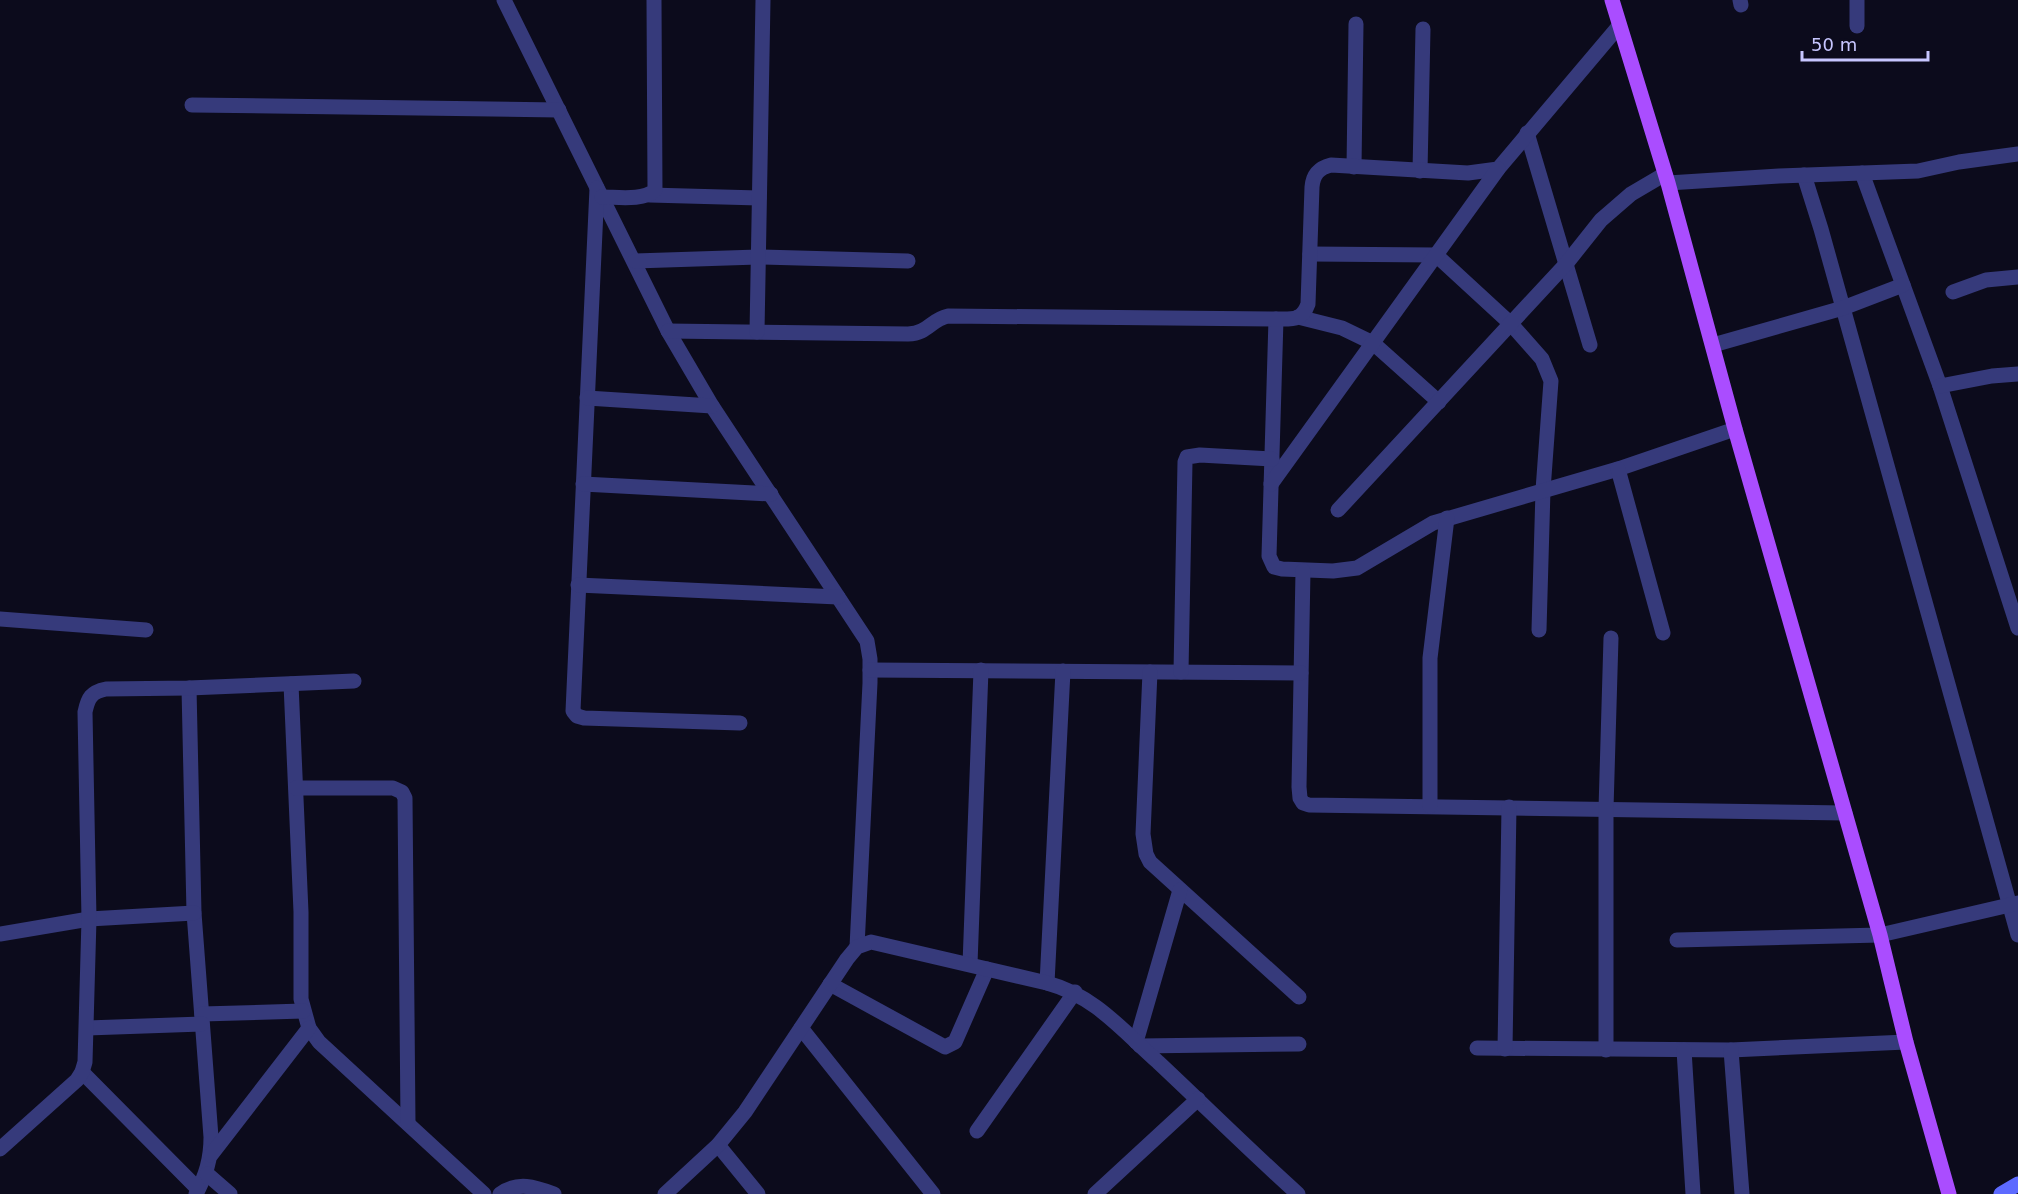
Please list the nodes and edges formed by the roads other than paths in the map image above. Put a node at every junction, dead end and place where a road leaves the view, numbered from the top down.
1 (504, 0) edge
2 (654, 0) edge
3 (763, 0) edge
4 (1612, 0) edge
5 (1857, 0) edge
6 (1356, 24) dead end
7 (1619, 26) junction
8 (1857, 26) dead end
9 (1423, 29) dead end
10 (192, 105) dead end
11 (559, 110) junction
12 (1527, 133) junction
13 (2018, 154) edge
14 (1354, 167) junction
15 (1498, 169) junction
16 (1420, 171) junction
17 (1862, 173) junction
18 (1804, 175) junction
19 (1667, 179) junction
20 (599, 193) junction
21 (650, 195) junction
22 (759, 198) junction
23 (1310, 254) junction
24 (1436, 255) junction
25 (758, 257) junction
26 (635, 261) junction
27 (908, 261) dead end
28 (1566, 264) junction
29 (2018, 277) edge
30 (1903, 285) junction
31 (1953, 292) dead end
32 (1844, 308) junction
33 (1299, 318) junction
34 (1276, 320) junction
35 (1511, 324) junction
36 (668, 331) junction
37 (757, 333) junction
38 (1373, 343) junction
39 (1590, 345) dead end
40 (1713, 345) junction
41 (2018, 374) edge
42 (1940, 386) junction
43 (587, 398) junction
44 (1439, 402) junction
45 (712, 405) junction
46 (1736, 429) junction
47 (1272, 459) junction
48 (1618, 469) junction
49 (583, 484) junction
50 (1271, 484) junction
51 (1542, 490) junction
52 (771, 494) junction
53 (1338, 510) dead end
54 (1447, 518) junction
55 (1303, 571) junction
56 (578, 585) junction
57 (838, 597) junction
58 (0, 619) edge
59 (2018, 628) edge
60 (146, 630) dead end
61 (1539, 630) dead end
62 (1663, 633) dead end
63 (1611, 638) dead end
64 (870, 670) junction
65 (981, 670) junction
66 (1063, 671) junction
67 (1150, 672) junction
68 (1181, 672) junction
69 (1301, 673) junction
70 (354, 681) dead end
71 (291, 684) junction
72 (189, 688) junction
73 (740, 723) dead end
74 (296, 788) junction
75 (1430, 806) junction
76 (1509, 807) junction
77 (1606, 809) junction
78 (1845, 813) junction
79 (1180, 890) junction
80 (2014, 904) edge
81 (194, 913) junction
82 (88, 920) junction
83 (0, 934) edge
84 (1880, 935) junction
85 (2018, 935) edge
86 (1677, 940) dead end
87 (857, 948) junction
88 (970, 964) junction
89 (987, 969) junction
90 (1047, 983) junction
91 (830, 984) junction
92 (1075, 992) junction
93 (1299, 997) dead end
94 (303, 1011) junction
95 (202, 1019) junction
96 (87, 1028) junction
97 (309, 1028) junction
98 (801, 1028) junction
99 (1906, 1042) junction
100 (1138, 1044) junction
101 (1299, 1044) dead end
102 (1477, 1048) dead end
103 (1505, 1049) junction
104 (1606, 1050) junction
105 (1684, 1050) junction
106 (1731, 1050) junction
107 (82, 1072) junction
108 (1198, 1099) junction
109 (408, 1122) junction
110 (977, 1131) dead end
111 (2, 1143) edge
112 (718, 1145) junction
113 (211, 1155) junction
114 (207, 1174) junction
115 (2018, 1184) edge
116 (685, 1188) edge
117 (197, 1192) edge
118 (230, 1194) edge
119 (484, 1194) edge
120 (500, 1194) edge
121 (554, 1194) edge
122 (665, 1194) edge
123 (758, 1194) edge
124 (933, 1194) edge
125 (1095, 1194) edge
126 (1298, 1194) edge
127 (1693, 1194) edge
128 (1742, 1194) edge
129 (1949, 1194) edge
130 (2001, 1194) edge

1 - 11 street
2 - 21 street
3 - 22 street
4 - 7 main road
5 - 8 street
6 - 14 street
7 - 12 street
7 - 19 main road
9 - 16 street
10 - 11 street
11 - 20 street
12 - 15 street
12 - 28 street
13 - 17 street
14 - 16 street
14 - 23 street
15 - 16 street
15 - 24 street
17 - 18 street
17 - 30 street
18 - 19 street
18 - 32 street
19 - 28 street
19 - 40 main road
20 - 21 street
20 - 26 street
20 - 43 street
21 - 22 street
22 - 25 street
23 - 24 street
23 - 33 street
24 - 35 street
24 - 38 street
25 - 26 street
25 - 27 street
25 - 37 street
26 - 36 street
28 - 35 street
28 - 39 street
29 - 31 street
30 - 32 street
30 - 42 street
32 - 40 street
32 - 80 street
33 - 34 street
33 - 38 street
34 - 37 street
34 - 47 street
35 - 44 street
35 - 51 street
36 - 37 street
36 - 45 street
38 - 44 street
38 - 50 street
40 - 46 main road
41 - 42 street
42 - 59 street
43 - 45 street
43 - 49 street
44 - 53 street
45 - 52 street
46 - 48 street
46 - 78 main road
47 - 50 street
47 - 68 street
48 - 51 street
48 - 62 street
49 - 52 street
49 - 56 street
50 - 55 street
51 - 54 street
51 - 61 street
52 - 57 street
54 - 55 street
54 - 75 street
55 - 69 street
56 - 57 street
56 - 73 street
57 - 64 street
58 - 60 street
63 - 77 street
64 - 65 street
64 - 87 street
65 - 66 street
65 - 88 street
66 - 67 street
66 - 90 street
67 - 68 street
67 - 79 street
68 - 69 street
69 - 75 street
70 - 71 street
71 - 72 street
71 - 74 street
72 - 81 street
72 - 82 street
74 - 94 street
74 - 109 street
75 - 76 street
76 - 77 street
76 - 103 street
77 - 78 street
77 - 104 street
78 - 84 main road
79 - 93 street
79 - 100 street
80 - 84 street
80 - 85 street
81 - 82 street
81 - 95 street
82 - 83 street
82 - 96 street
84 - 86 street
84 - 99 main road
87 - 88 street
87 - 91 street
88 - 89 street
89 - 90 street
89 - 91 street
90 - 92 street
91 - 98 street
92 - 100 street
92 - 110 street
94 - 95 street
94 - 97 street
95 - 96 street
95 - 113 street
96 - 107 street
97 - 109 street
97 - 113 street
98 - 112 street
98 - 124 street
99 - 106 street
99 - 129 main road
100 - 101 street
100 - 108 street
102 - 103 street
103 - 104 street
104 - 105 street
105 - 106 street
105 - 127 street
106 - 128 street
107 - 111 street
107 - 117 street
108 - 125 street
108 - 126 street
109 - 119 street
112 - 116 street
112 - 123 street
113 - 114 street
114 - 117 street
114 - 118 street
115 - 130 street
116 - 122 street
120 - 121 street

